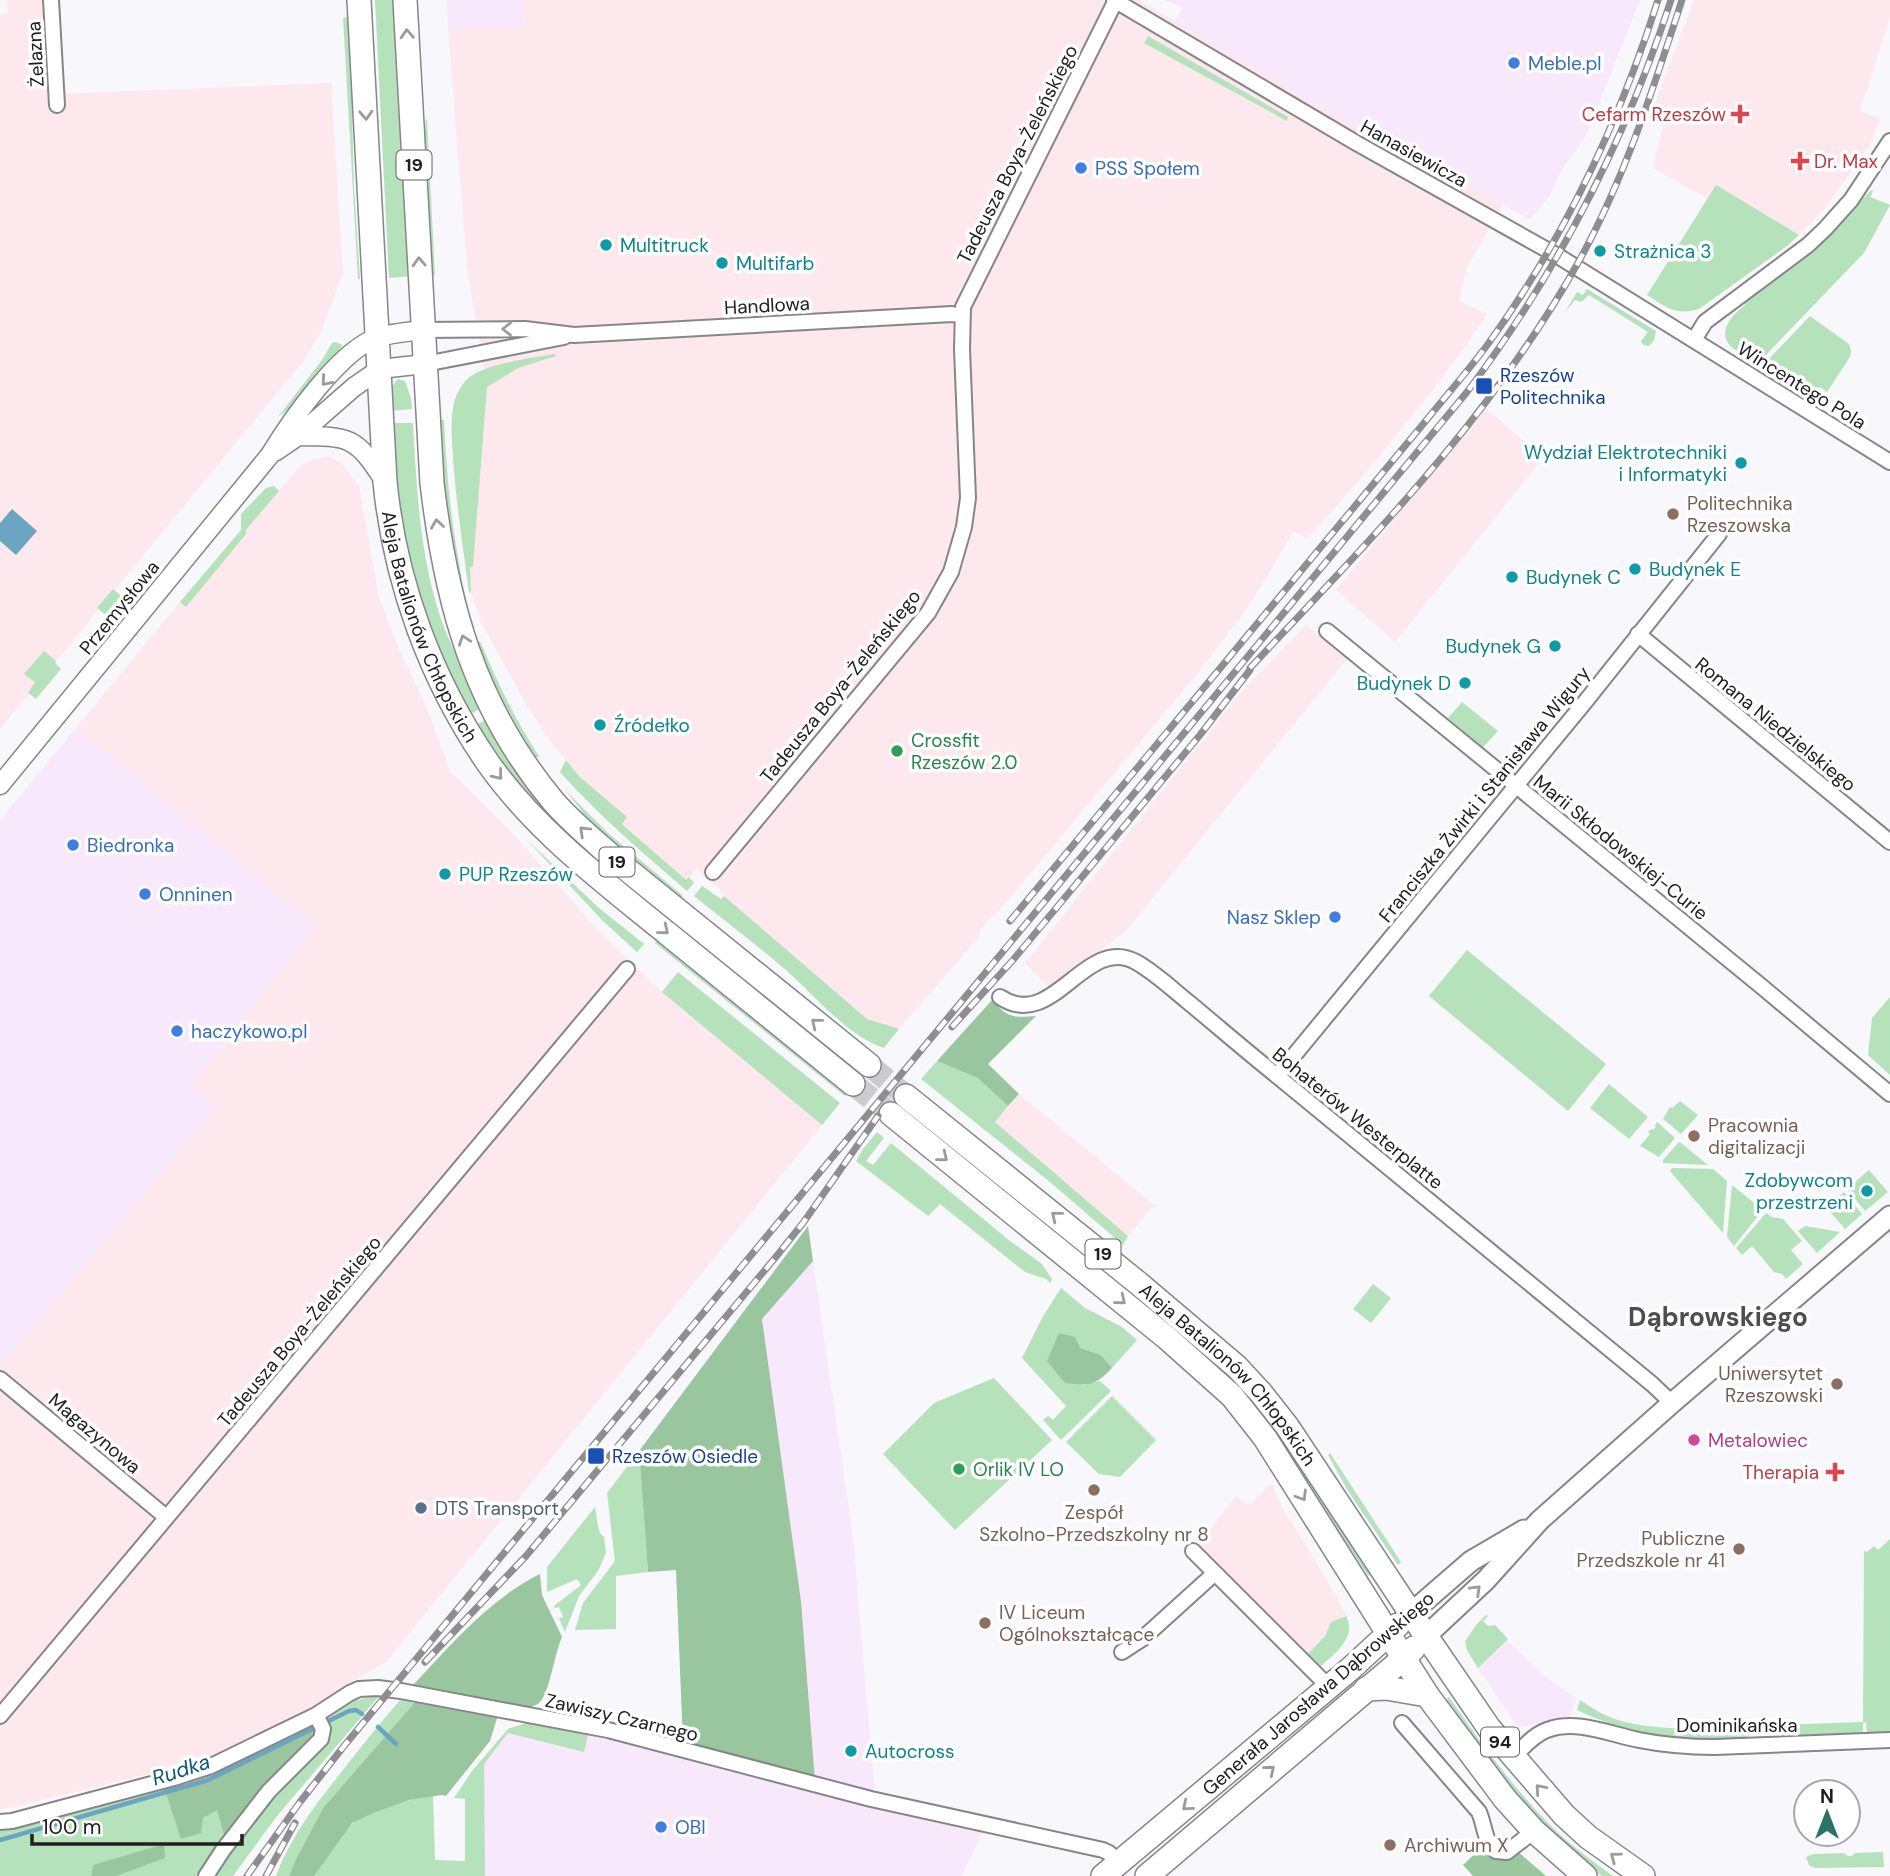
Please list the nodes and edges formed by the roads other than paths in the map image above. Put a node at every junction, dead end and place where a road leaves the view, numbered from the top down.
1 (51, 0) edge
2 (359, 0) edge
3 (405, 0) edge
4 (1115, 0) edge
5 (57, 106) dead end
6 (1890, 141) edge
7 (962, 316) junction
8 (422, 330) junction
9 (574, 335) junction
10 (378, 337) junction
11 (1694, 340) junction
12 (425, 363) junction
13 (380, 369) junction
14 (298, 436) junction
15 (270, 455) junction
16 (1890, 462) edge
17 (385, 482) junction
18 (1719, 534) dead end
19 (1327, 631) dead end
20 (1639, 634) junction
21 (0, 785) edge
22 (1516, 786) junction
23 (1890, 842) edge
24 (713, 872) dead end
25 (627, 970) dead end
26 (1000, 997) dead end
27 (869, 1065) tunnel mouth
28 (1277, 1076) junction
29 (853, 1084) tunnel mouth
30 (1890, 1094) edge
31 (906, 1096) tunnel mouth
32 (891, 1114) tunnel mouth
33 (1890, 1216) edge
34 (0, 1378) edge
35 (1672, 1403) junction
36 (166, 1517) junction
37 (1540, 1520) junction
38 (1193, 1551) dead end
39 (1215, 1573) junction
40 (1411, 1613) junction
41 (1388, 1634) junction
42 (1426, 1636) junction
43 (1122, 1651) dead end
44 (1404, 1658) junction
45 (1329, 1687) junction
46 (1366, 1689) junction
47 (1427, 1695) junction
48 (0, 1716) edge
49 (319, 1720) junction
50 (1402, 1723) dead end
51 (1890, 1741) edge
52 (1513, 1757) junction
53 (0, 1822) edge
54 (1534, 1831) junction
55 (1111, 1869) edge
56 (206, 1876) edge
57 (1147, 1876) edge
58 (1585, 1876) edge
59 (1643, 1876) edge

1 - 5 street, Żelazna
2 -> 10 main road, Aleja Batalionów Chłopskich / 19
8 -> 3 main road, Aleja Batalionów Chłopskich / 19
4 - 7 street, Tadeusza Boya-Żeleńskiego
4 - 11 street, Hanasiewicza
6 - 11 street
7 - 9 street, Handlowa
7 - 24 street, Tadeusza Boya-Żeleńskiego
9 -> 8 street, Handlowa
8 - 10 street
8 - 12 main road, Aleja Batalionów Chłopskich / 19
9 - 12 street, Handlowa
10 - 13 main road, Aleja Batalionów Chłopskich / 19
10 -> 15 street, Przemysłowa
11 - 16 street, Wincentego Pola
12 - 13 street
27 -> 12 main road, Aleja Batalionów Chłopskich / 19
13 - 14 street, Przemysłowa
13 - 17 main road, Aleja Batalionów Chłopskich / 19
14 - 15 street, Przemysłowa
14 - 17 street
15 - 21 street, Przemysłowa
17 -> 29 main road, Aleja Batalionów Chłopskich / 19
18 - 20 street, Franciszka Żwirki i Stanisława Wigury
19 - 22 street, Marii Skłodowskiej-Curie
20 - 22 street, Franciszka Żwirki i Stanisława Wigury
20 - 23 street, Romana Niedzielskiego
22 - 28 street, Franciszka Żwirki i Stanisława Wigury
22 - 30 street, Marii Skłodowskiej-Curie
25 - 36 street, Tadeusza Boya-Żeleńskiego
26 - 28 street, Bohaterów Westerplatte
28 - 35 street, Bohaterów Westerplatte
40 -> 31 main road, Aleja Batalionów Chłopskich / 19
32 -> 41 main road, Aleja Batalionów Chłopskich / 19
33 - 35 main road, Generała Jarosława Dąbrowskiego
34 - 36 street, Magazynowa
35 - 37 main road, Generała Jarosława Dąbrowskiego
36 - 48 street, Tadeusza Boya-Żeleńskiego
37 - 40 main road, Generała Jarosława Dąbrowskiego
42 -> 37 main road, Generała Jarosława Dąbrowskiego
38 - 39 street
39 - 43 street
39 - 45 street
40 - 41 main road, Generała Jarosława Dąbrowskiego
40 - 42 main road, 19
41 - 44 main road, 94
41 - 45 main road, Generała Jarosława Dąbrowskiego
42 - 44 main road, Generała Jarosława Dąbrowskiego
42 - 52 main road, 94
44 - 46 main road, Generała Jarosława Dąbrowskiego
44 - 47 main road, 94
45 -> 55 main road, Generała Jarosława Dąbrowskiego
46 - 47 main road
57 -> 46 main road, Generała Jarosława Dąbrowskiego
47 - 54 main road, 94
49 - 53 street
49 - 55 street, Zawiszy Czarnego
49 - 56 street, Zawiszy Czarnego
50 - 54 street
51 - 52 street, Dominikańska
59 -> 52 main road, 94
54 - 58 main road, 94

